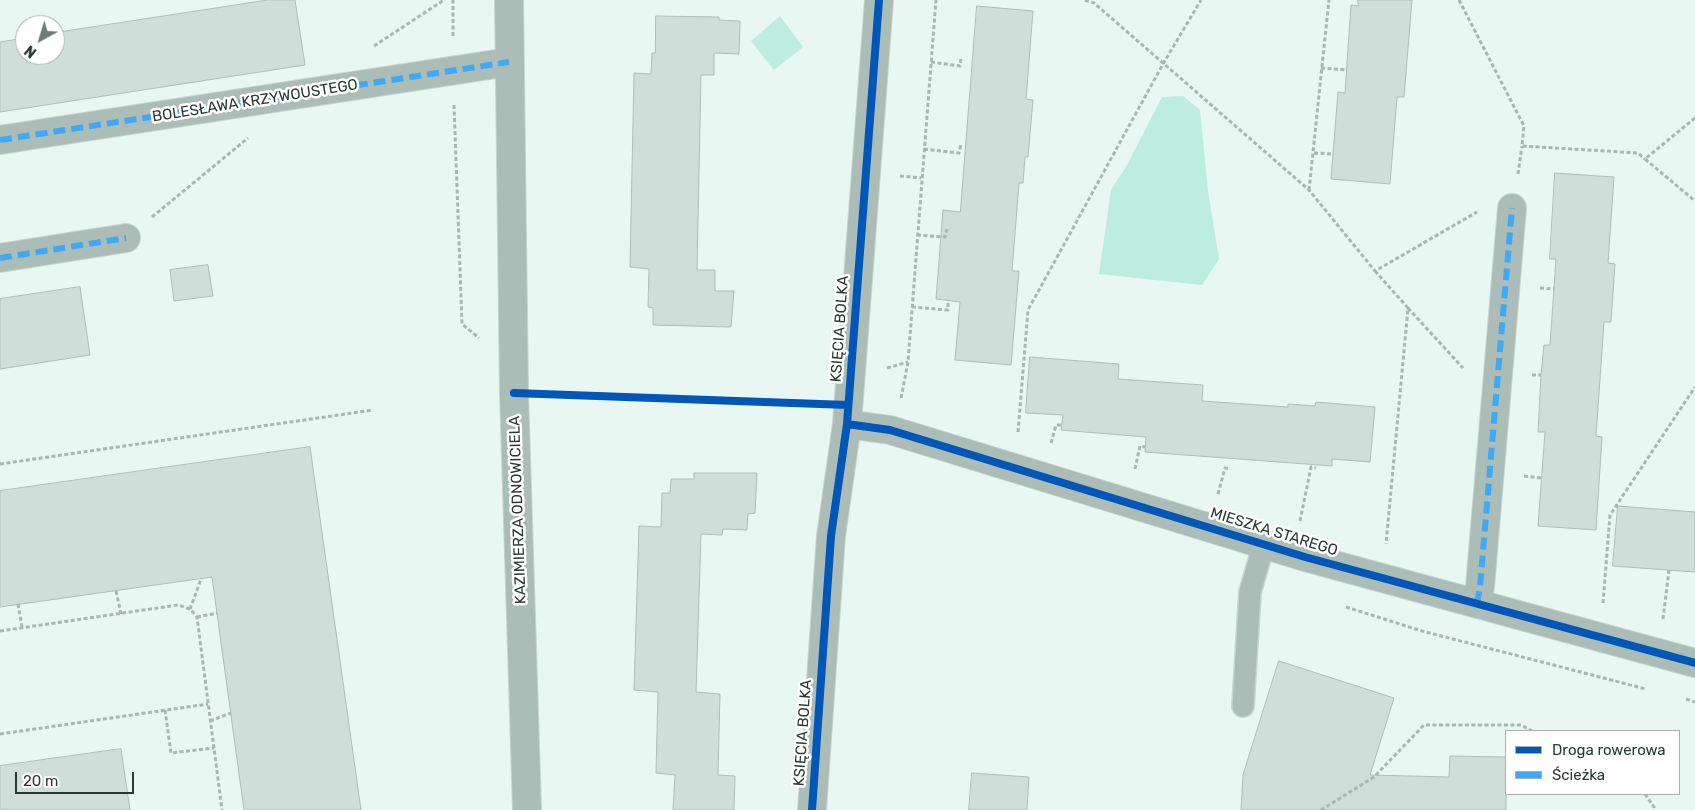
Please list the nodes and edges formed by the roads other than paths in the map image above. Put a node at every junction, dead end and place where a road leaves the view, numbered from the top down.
1 (509, 0) edge
2 (879, 0) edge
3 (509, 62) junction
4 (0, 140) edge
5 (1514, 195) road end
6 (126, 238) dead end
7 (0, 258) edge
8 (847, 424) junction
9 (1264, 544) junction
10 (1477, 603) junction
11 (1695, 663) edge
12 (1243, 706) dead end
13 (527, 810) edge
14 (812, 810) edge

1 - 3 street, KAZIMIERZA ODNOWICIELA
2 - 8 street, KSIĘCIA BOLKA
3 - 4 street, BOLESŁAWA KRZYWOUSTEGO
3 - 13 street, KAZIMIERZA ODNOWICIELA
5 - 10 street
6 - 7 street
8 - 9 street, MIESZKA STAREGO
8 - 14 street, KSIĘCIA BOLKA
9 - 10 street, MIESZKA STAREGO
9 - 12 lane
10 - 11 street, MIESZKA STAREGO

